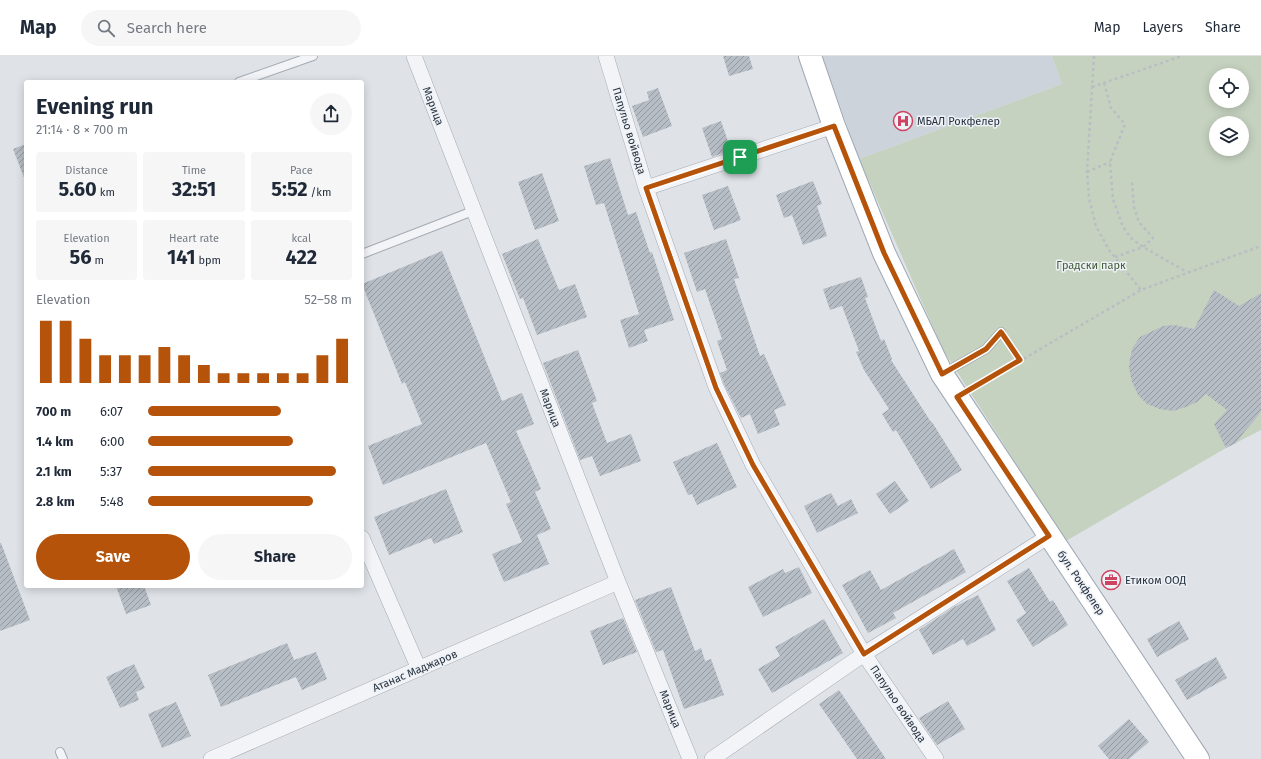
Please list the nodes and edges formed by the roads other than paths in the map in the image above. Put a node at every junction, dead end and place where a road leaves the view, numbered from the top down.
1 (313, 56) edge
2 (414, 56) edge
3 (606, 56) edge
4 (810, 56) edge
5 (245, 80) edge
6 (834, 126) junction
7 (646, 188) junction
8 (473, 211) junction
9 (364, 253) edge
10 (1001, 332) road end
11 (942, 374) junction
12 (1049, 536) junction
13 (364, 543) edge
14 (618, 582) junction
15 (864, 654) junction
16 (419, 669) junction
17 (211, 759) edge
18 (690, 759) edge
19 (712, 759) edge
20 (936, 759) edge
21 (1198, 759) edge

1 - 5 lane
2 - 8 street, Марица
3 - 7 street, Папульо войвода
4 - 6 main road, бул. Рокфелер
6 - 7 street
6 - 11 main road, бул. Рокфелер
7 - 15 street, Папульо войвода
8 - 9 lane
8 - 14 street, Марица
10 - 11 lane
11 - 12 main road, бул. Рокфелер
12 - 15 street
12 - 21 main road, бул. Рокфелер
13 - 16 street
14 - 16 street, Атанас Маджаров
14 - 18 street, Марица
15 - 19 street
15 - 20 street, Папульо войвода
16 - 17 street, Атанас Маджаров

